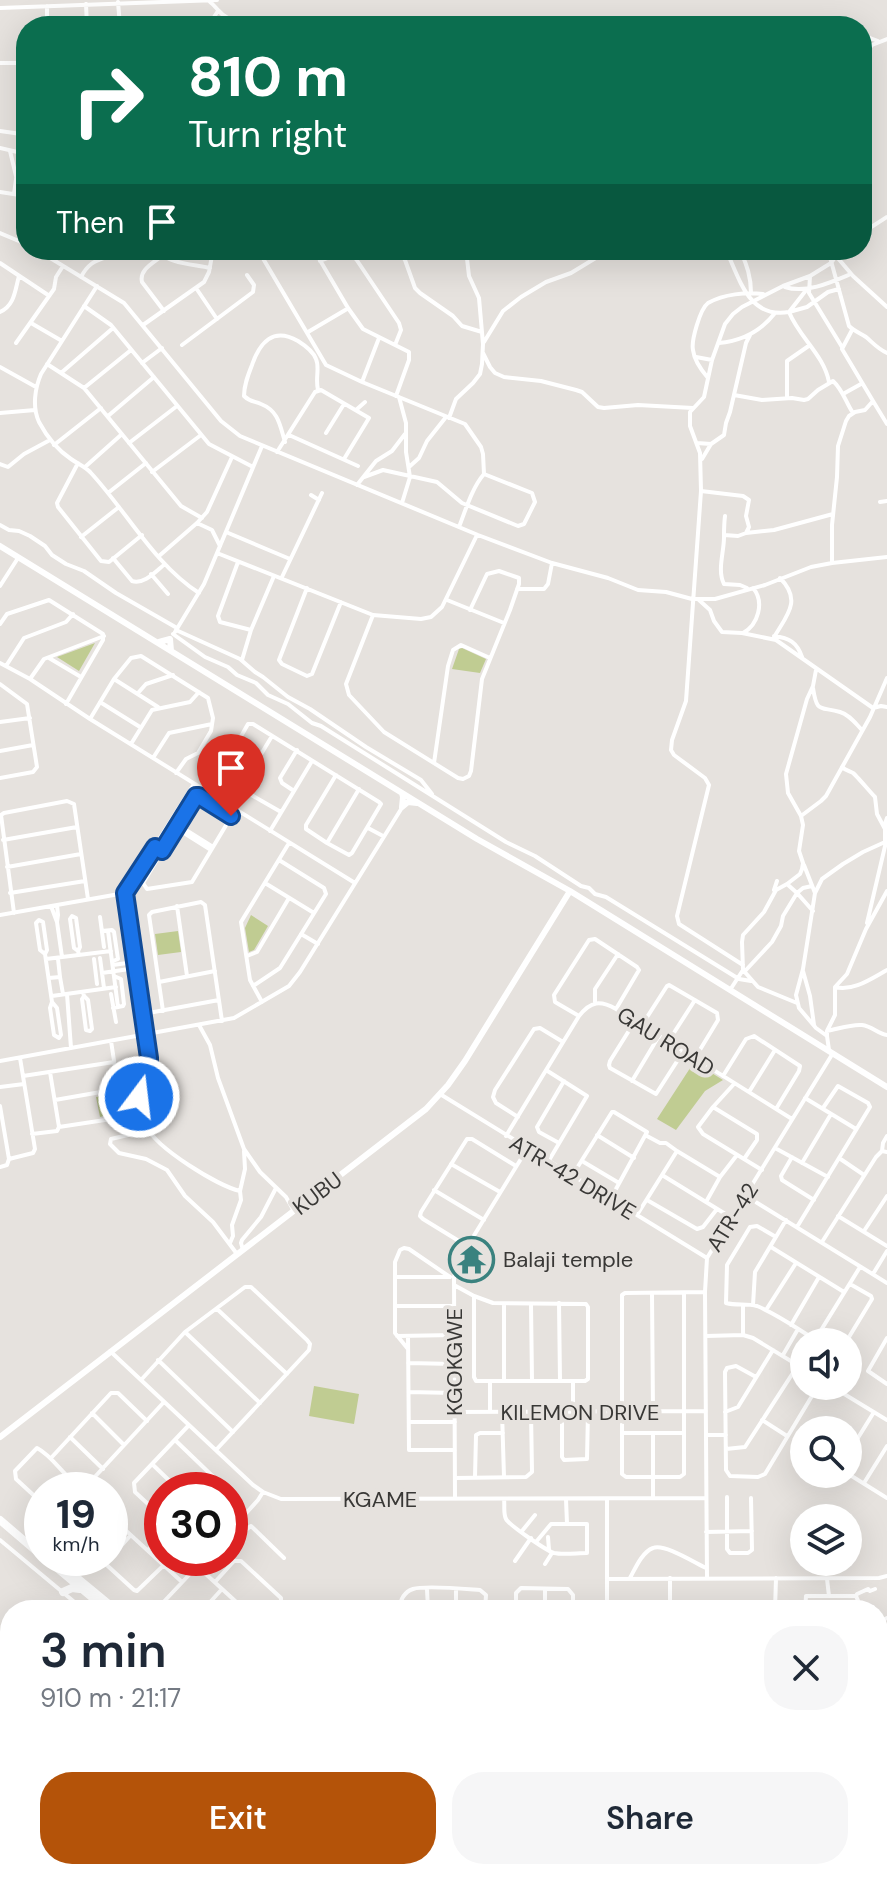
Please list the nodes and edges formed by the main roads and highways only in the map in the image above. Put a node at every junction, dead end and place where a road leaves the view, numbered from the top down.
1 (0, 546) edge
2 (157, 643) junction
3 (168, 650) junction
4 (405, 795) junction
5 (420, 804) junction
6 (562, 886) junction
7 (570, 891) junction
8 (565, 900) junction
9 (887, 1087) edge
10 (0, 1437) edge
11 (0, 1517) edge
12 (24, 1535) edge
13 (24, 1539) edge
14 (64, 1576) edge
15 (65, 1576) edge
16 (75, 1576) edge
17 (87, 1594) junction
18 (94, 1600) edge
19 (104, 1600) edge

1 - 2 main road
2 - 3 main road
2 - 3 main road
3 - 4 main road
4 - 5 main road
4 - 5 main road
5 - 6 main road
6 - 7 main road
6 - 8 main road
7 - 8 main road, KUBU
7 - 9 main road
8 - 10 main road, KUBU
11 - 12 highway
11 - 13 highway
14 - 17 highway
15 - 17 highway
16 - 19 highway
17 - 18 highway

